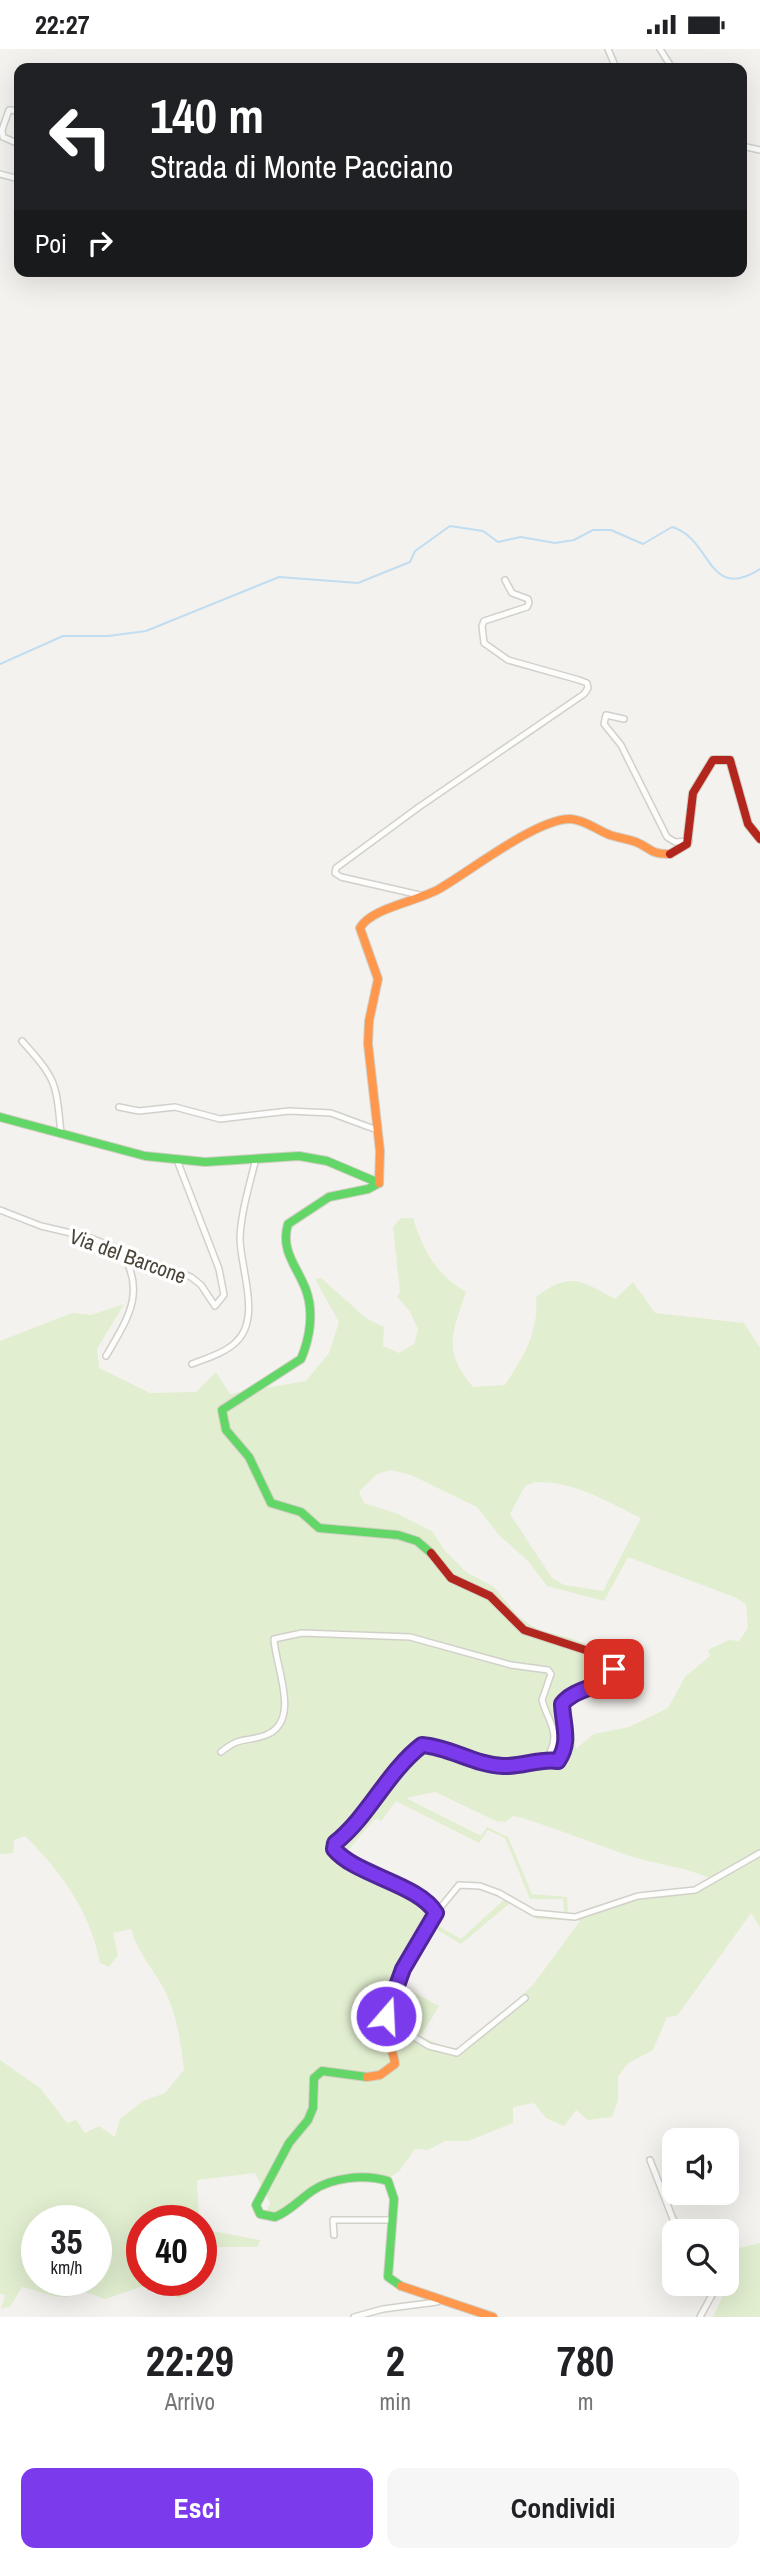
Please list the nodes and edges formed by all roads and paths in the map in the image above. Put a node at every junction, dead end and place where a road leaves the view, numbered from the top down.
1 (14, 110) edge
2 (14, 141) edge
3 (505, 580) dead end
4 (624, 719) dead end
5 (760, 839) edge
6 (689, 841) junction
7 (424, 897) junction
8 (22, 1041) dead end
9 (119, 1107) dead end
10 (0, 1117) edge
11 (377, 1130) junction
12 (61, 1134) junction
13 (256, 1158) junction
14 (177, 1160) junction
15 (379, 1183) junction
16 (0, 1210) edge
17 (120, 1250) junction
18 (106, 1356) dead end
19 (192, 1364) dead end
20 (221, 1752) dead end
21 (547, 1759) junction
22 (760, 1853) edge
23 (436, 1913) junction
24 (525, 1998) dead end
25 (386, 2019) junction
26 (650, 2159) dead end
27 (673, 2219) edge
28 (392, 2220) junction
29 (334, 2235) dead end
30 (711, 2296) edge
31 (442, 2301) junction
32 (354, 2317) edge
33 (493, 2317) edge
34 (700, 2317) edge

1 - 2 street
3 - 7 street
4 - 6 street
5 - 6 street
6 - 7 street
7 - 11 street
8 - 12 street
9 - 11 street
10 - 12 street
11 - 15 street
12 - 14 street
13 - 14 street
13 - 15 street
13 - 19 street
14 - 17 street, Via del Barcone
15 - 21 street
16 - 17 street, Via del Barcone
17 - 18 street
20 - 21 street
21 - 23 street
22 - 23 street
23 - 25 street
24 - 25 street
25 - 28 street
26 - 27 street
28 - 29 street
28 - 31 street
30 - 34 street
31 - 32 street
31 - 33 street

